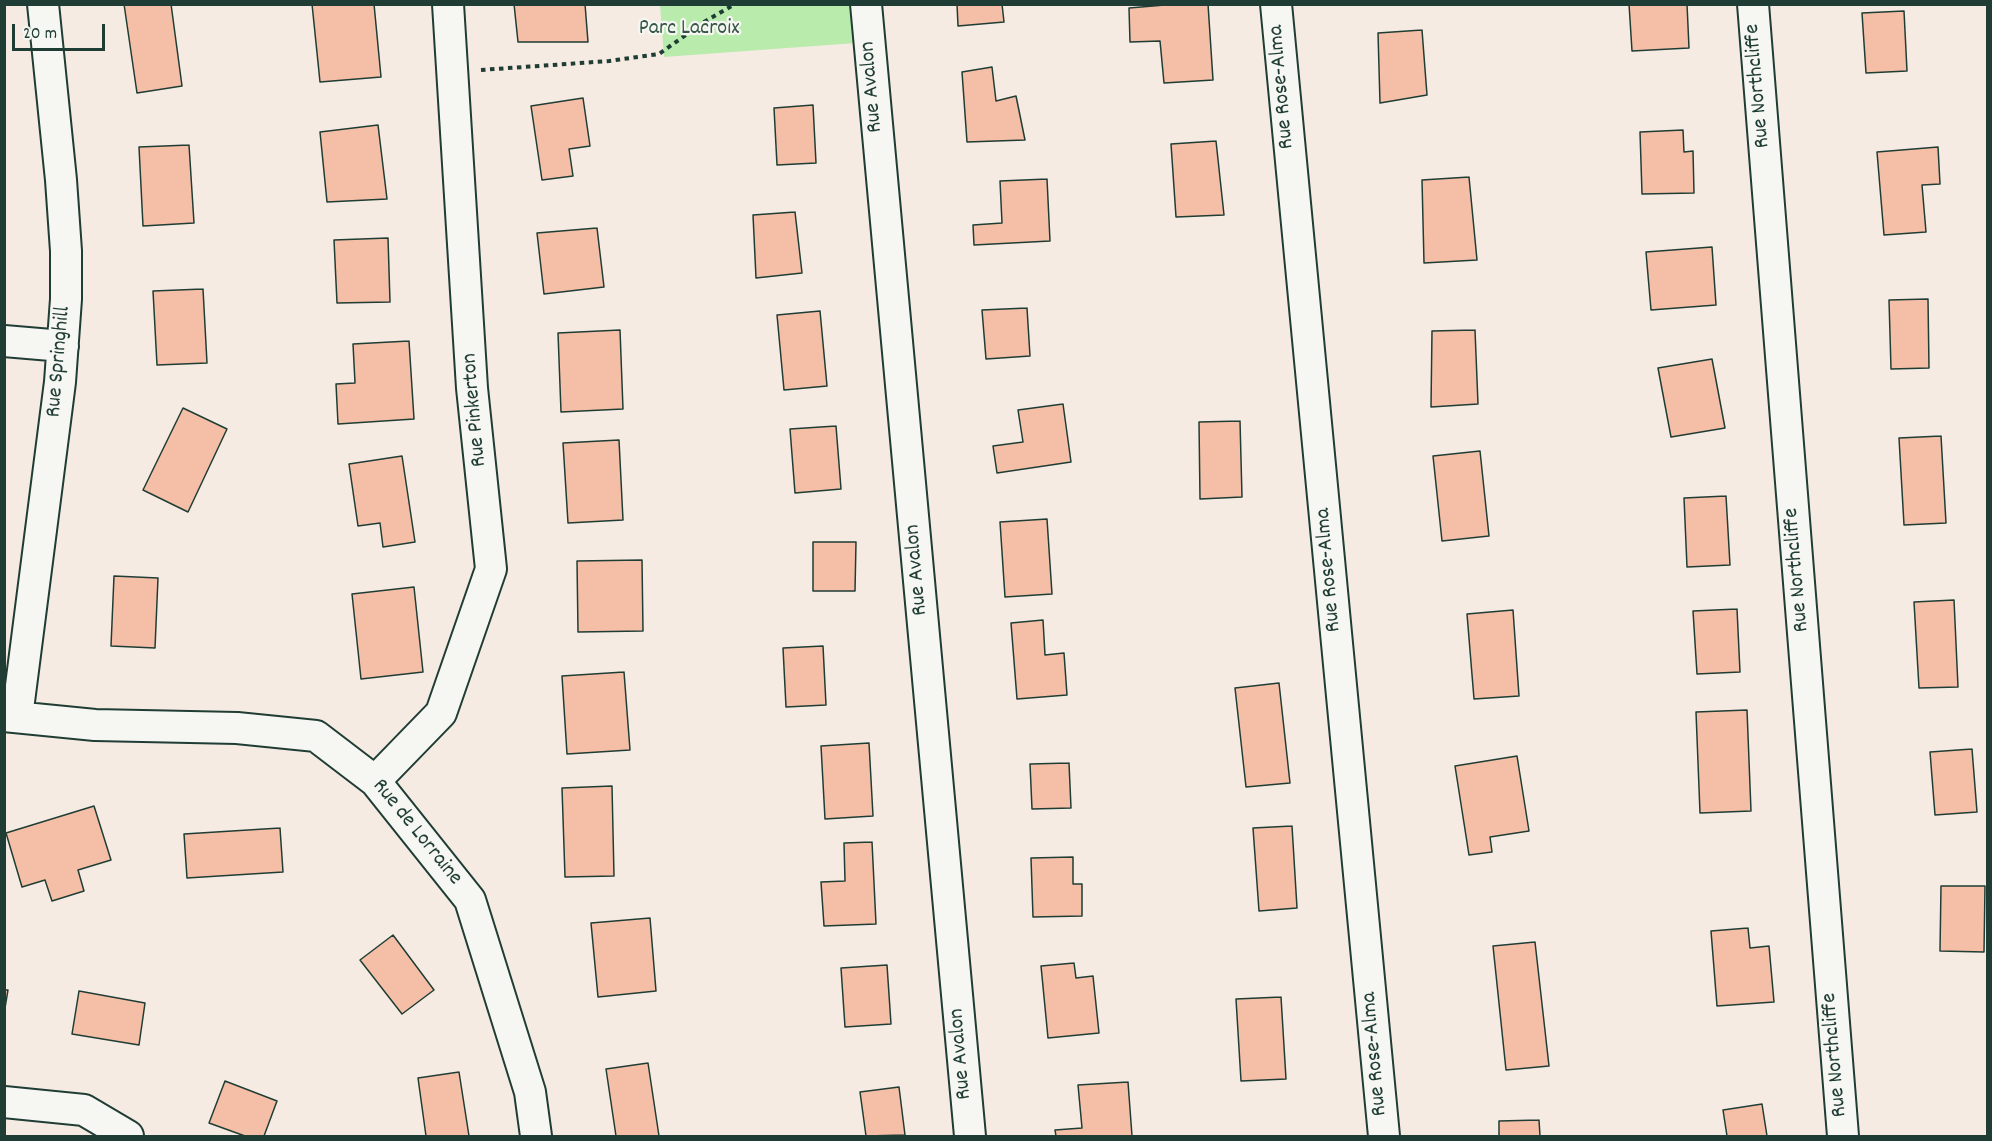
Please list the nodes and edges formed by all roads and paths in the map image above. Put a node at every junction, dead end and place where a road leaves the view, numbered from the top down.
1 (43, 4) edge
2 (448, 4) edge
3 (735, 4) edge
4 (866, 4) edge
5 (1276, 4) edge
6 (1753, 4) edge
7 (454, 72) junction
8 (4, 341) edge
9 (63, 346) junction
10 (11, 717) edge
11 (375, 781) junction
12 (4, 1102) edge
13 (128, 1137) edge
14 (536, 1137) edge
15 (969, 1137) edge
16 (1384, 1137) edge
17 (1843, 1137) edge

1 - 9 street, Rue Springhill
2 - 7 street, Rue Pinkerton
3 - 7 path
4 - 15 street, Rue Avalon
5 - 16 street, Rue Rose-Alma
6 - 17 street, Rue Northcliffe
7 - 11 street, Rue Pinkerton
8 - 9 street
9 - 10 street, Rue Springhill
10 - 11 street, Rue de Lorraine
11 - 14 street, Rue de Lorraine
12 - 13 street

